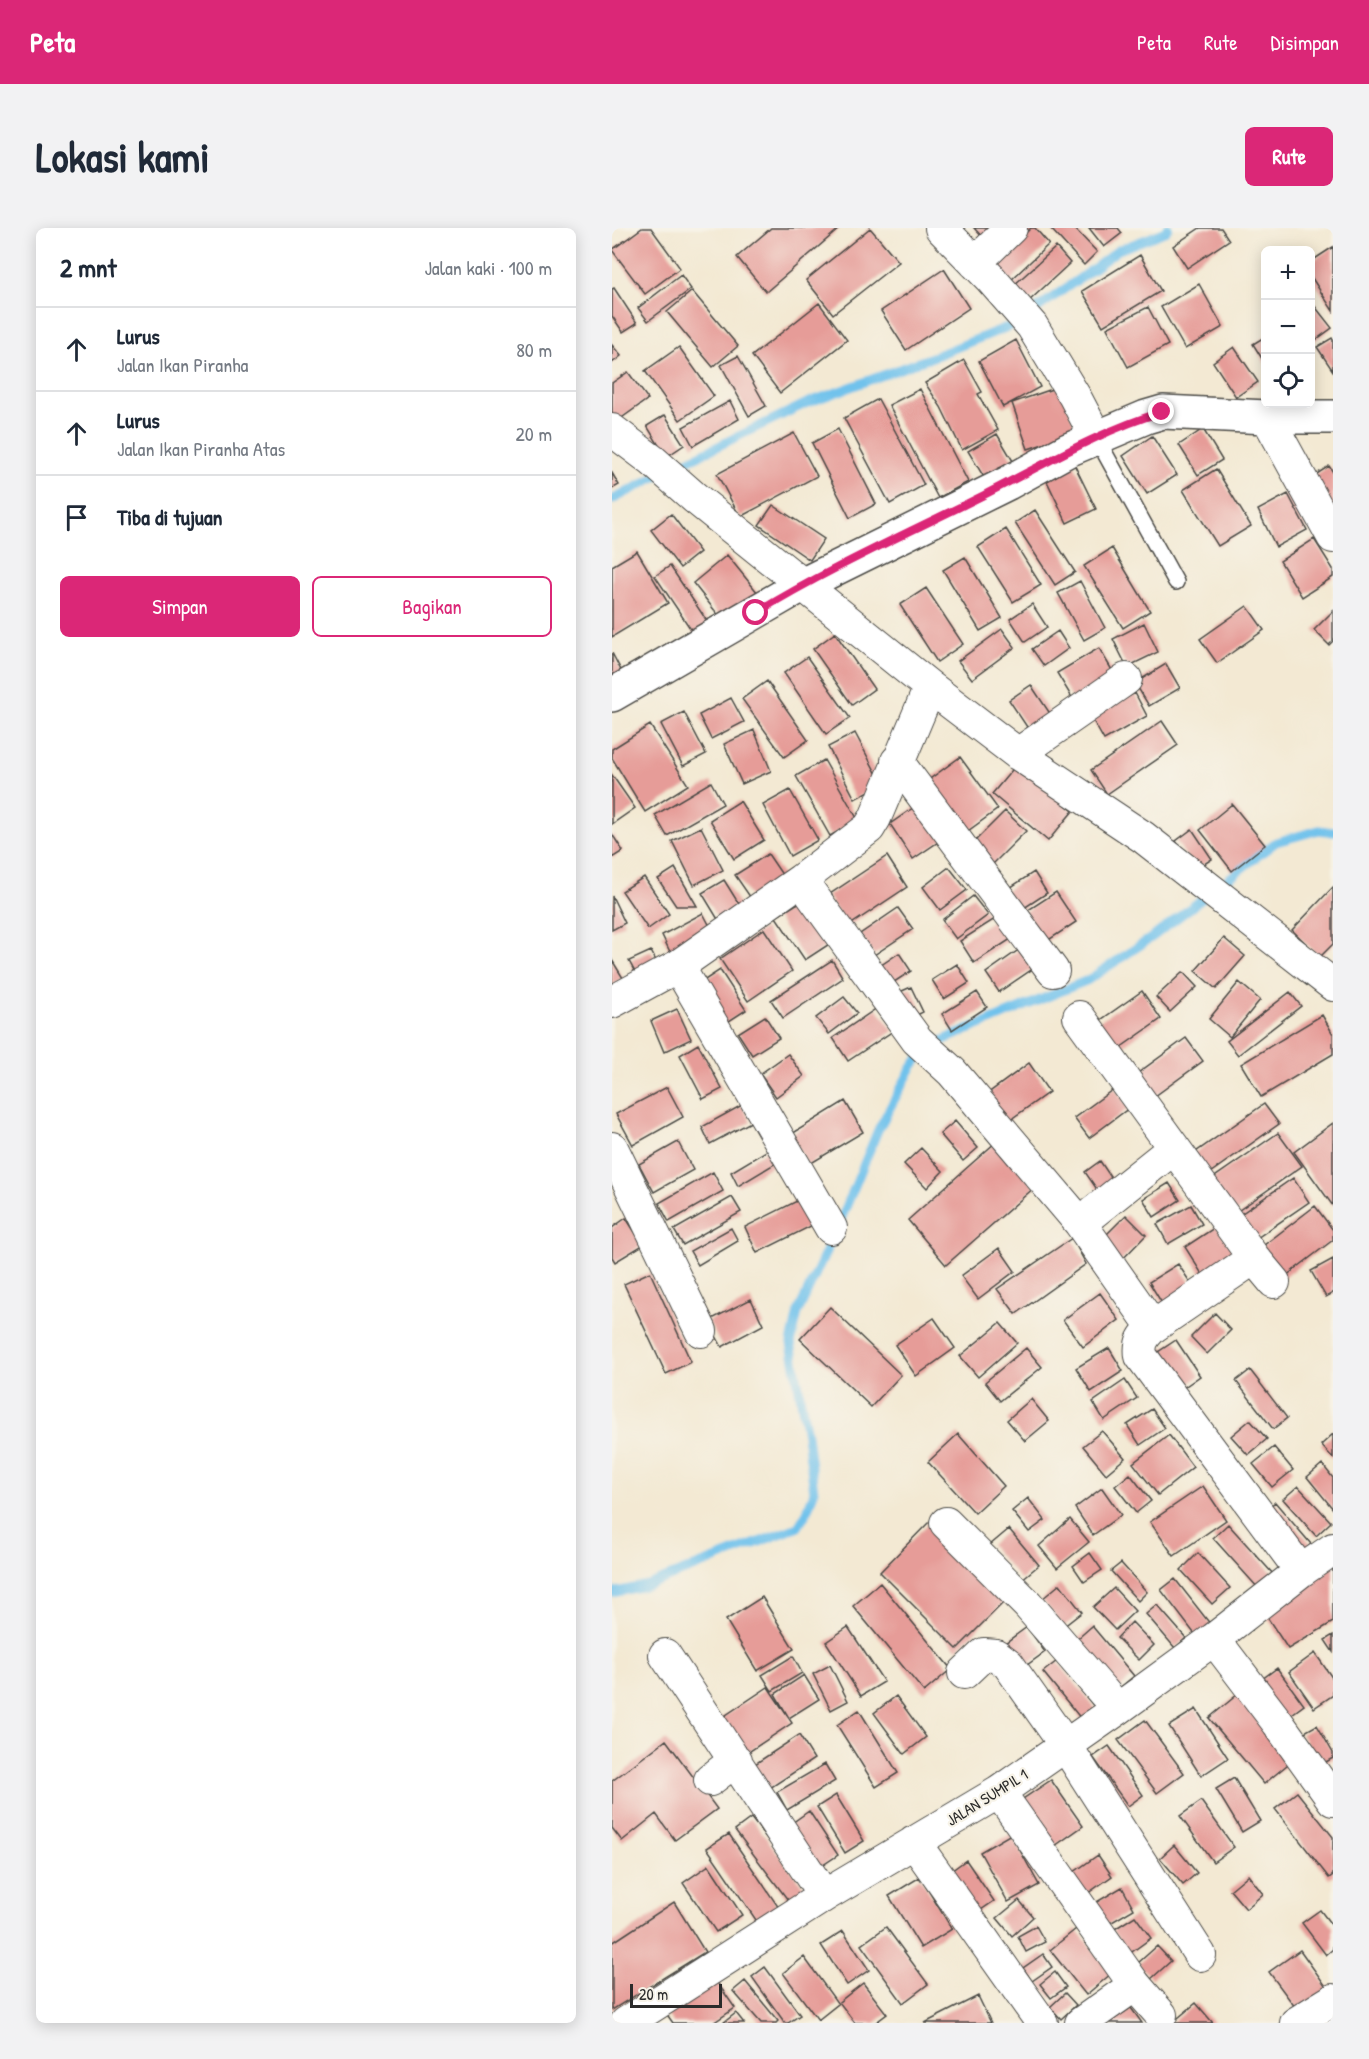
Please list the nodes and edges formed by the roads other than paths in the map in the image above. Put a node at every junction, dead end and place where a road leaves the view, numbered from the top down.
1 (941, 228) edge
2 (1011, 228) edge
3 (975, 263) junction
4 (1267, 417) junction
5 (1333, 417) edge
6 (612, 430) edge
7 (1096, 437) junction
8 (1333, 537) edge
9 (1176, 582) dead end
10 (804, 584) junction
11 (1126, 679) dead end
12 (930, 687) junction
13 (612, 695) edge
14 (1018, 754) junction
15 (897, 762) junction
16 (801, 880) junction
17 (678, 966) junction
18 (1053, 970) dead end
19 (1333, 986) edge
20 (612, 1002) edge
21 (1079, 1017) dead end
22 (612, 1148) edge
23 (1174, 1148) junction
24 (1080, 1223) junction
25 (831, 1228) dead end
26 (1254, 1258) junction
27 (1275, 1282) dead end
28 (1153, 1327) junction
29 (701, 1331) dead end
30 (946, 1523) dead end
31 (1333, 1549) edge
32 (1302, 1571) junction
33 (1214, 1639) junction
34 (665, 1655) dead end
35 (964, 1673) dead end
36 (1118, 1709) junction
37 (1066, 1746) junction
38 (736, 1760) junction
39 (710, 1780) dead end
40 (999, 1792) junction
41 (1333, 1800) edge
42 (914, 1842) junction
43 (824, 1896) junction
44 (1200, 1955) dead end
45 (1135, 1985) junction
46 (1333, 2000) edge
47 (1161, 2015) dead end
48 (626, 2023) edge
49 (1042, 2023) edge
50 (1082, 2023) edge
51 (1296, 2023) edge

1 - 3 street
2 - 3 street
3 - 7 street
4 - 5 street
4 - 7 street
4 - 8 street
6 - 10 street
7 - 9 lane
7 - 10 street
10 - 12 street
10 - 13 street
11 - 14 street
12 - 14 street
12 - 15 street
14 - 19 street
15 - 16 street
15 - 18 street
16 - 17 street
16 - 24 street
17 - 20 street
17 - 25 street
21 - 23 street
22 - 29 street
23 - 24 street
23 - 26 street
24 - 28 street
26 - 27 street
26 - 28 street
28 - 32 street
30 - 36 street
31 - 32 street, JALAN SUMPIL 1
32 - 33 street, JALAN SUMPIL 1
33 - 36 street, JALAN SUMPIL 1
33 - 41 street
34 - 38 street
35 - 37 street
36 - 37 street, JALAN SUMPIL 1
37 - 40 street, JALAN SUMPIL 1
37 - 44 street
38 - 39 street
38 - 43 street
40 - 42 street, JALAN SUMPIL 1
40 - 45 street
42 - 43 street, JALAN SUMPIL 1
42 - 49 street
43 - 48 street, JALAN SUMPIL 1
45 - 47 street
45 - 50 street
46 - 51 street

